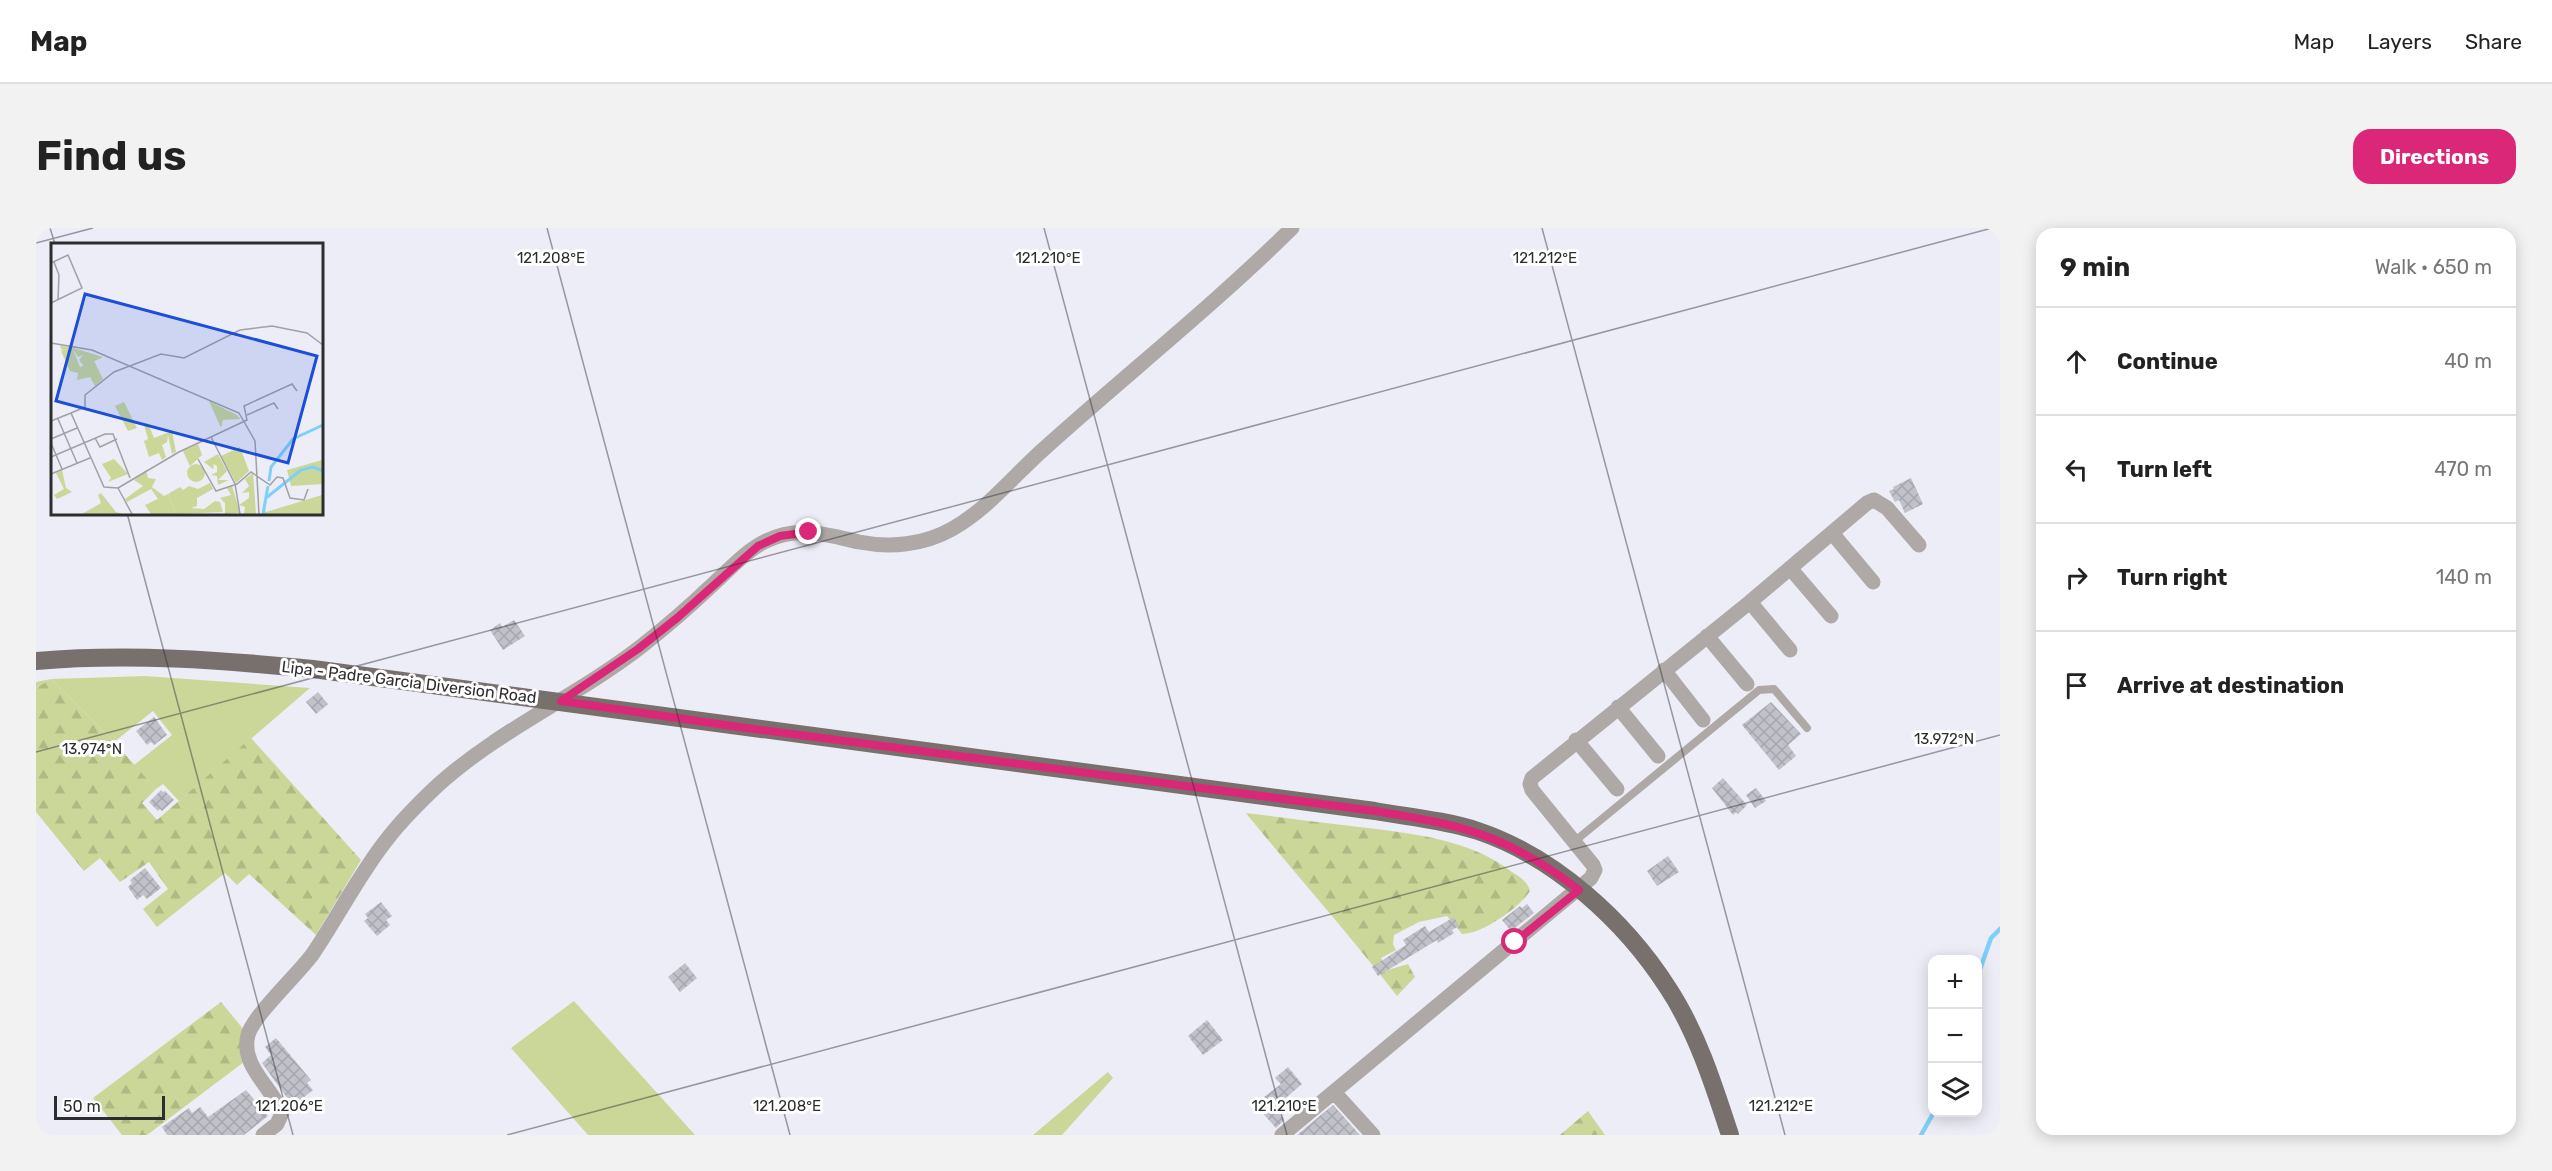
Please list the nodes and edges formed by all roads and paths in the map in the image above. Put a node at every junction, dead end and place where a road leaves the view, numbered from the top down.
1 (1292, 228) edge
2 (1832, 533) junction
3 (1919, 545) dead end
4 (1790, 568) junction
5 (1873, 582) dead end
6 (1750, 602) junction
7 (1831, 616) dead end
8 (1707, 636) junction
9 (1790, 650) dead end
10 (36, 661) edge
11 (1664, 670) junction
12 (1747, 684) dead end
13 (561, 701) junction
14 (1618, 707) junction
15 (1704, 720) dead end
16 (1807, 728) dead end
17 (1576, 740) junction
18 (1658, 756) dead end
19 (1617, 789) dead end
20 (1575, 842) junction
21 (1579, 890) junction
22 (1334, 1092) junction
23 (263, 1135) edge
24 (1282, 1135) edge
25 (1373, 1135) edge
26 (1730, 1135) edge

1 - 13 street
2 - 3 street
2 - 4 street
2 - 5 street
4 - 6 street
4 - 7 street
6 - 8 street
6 - 9 street
8 - 11 street
8 - 12 street
10 - 13 main road, Lipa - Padre Garcia Diversion Road
11 - 14 street
11 - 15 street
13 - 21 main road, Lipa - Padre Garcia Diversion Road
13 - 23 street
14 - 17 street
14 - 18 street
16 - 20 lane
17 - 19 street
17 - 20 street
20 - 21 street
21 - 22 street
21 - 26 main road, Lipa - Padre Garcia Diversion Road
22 - 24 street
22 - 25 street

